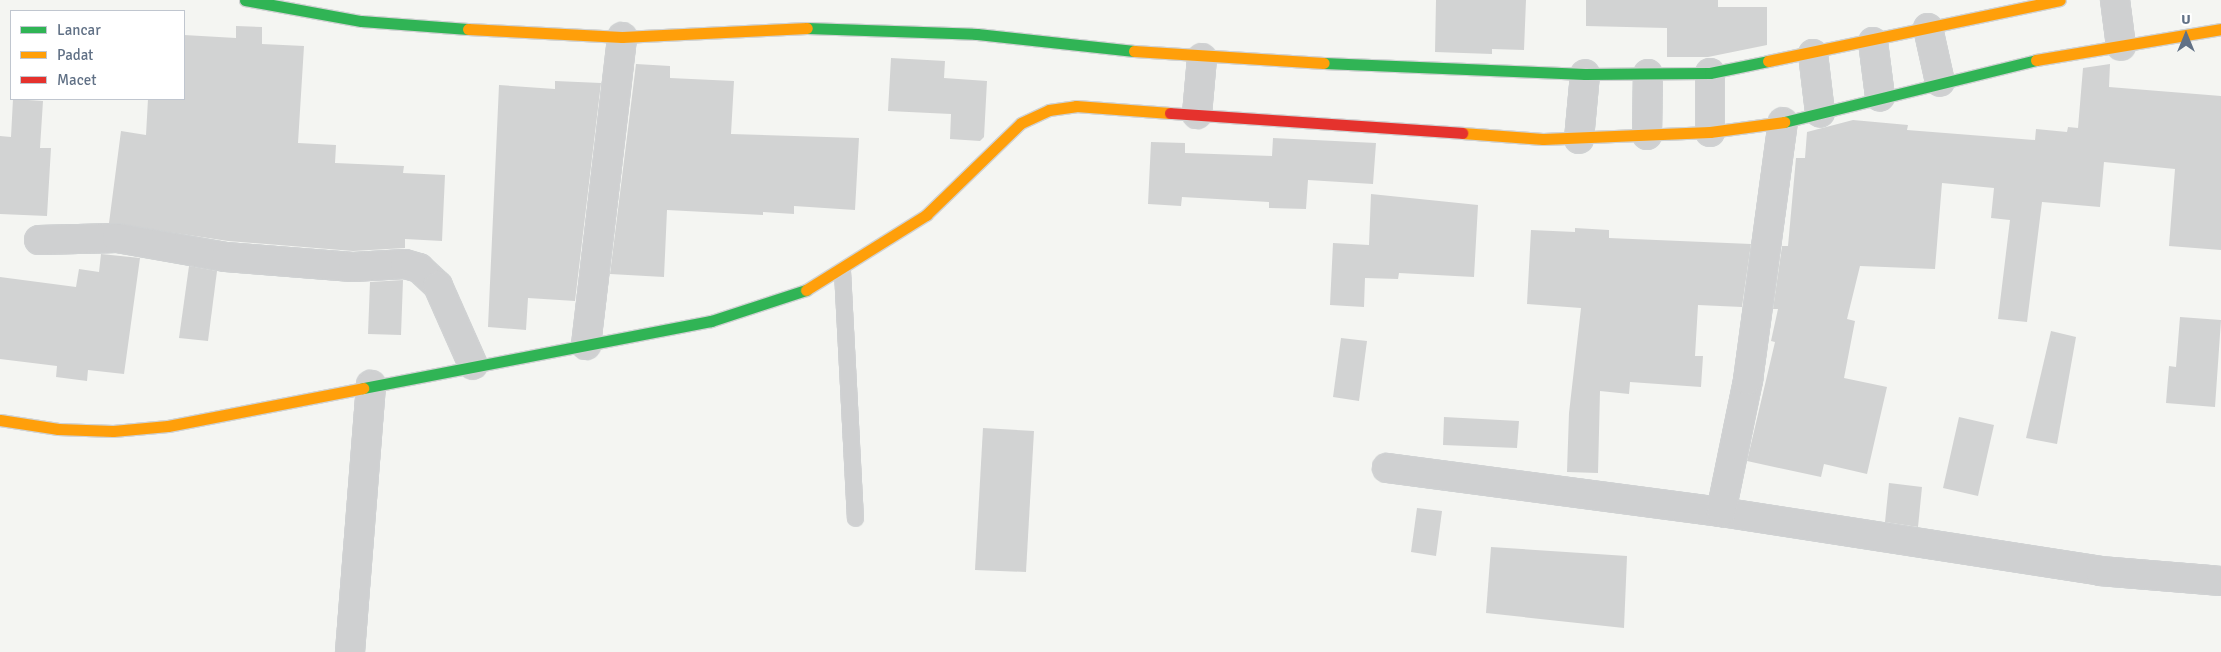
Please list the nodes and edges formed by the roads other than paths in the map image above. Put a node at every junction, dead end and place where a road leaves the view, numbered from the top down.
1 (245, 0) edge
2 (2060, 0) edge
3 (2118, 24) edge
4 (2221, 29) edge
5 (1929, 32) junction
6 (622, 40) junction
7 (1873, 46) junction
8 (1814, 58) junction
9 (1201, 62) junction
10 (1938, 73) junction
11 (1648, 78) junction
12 (1710, 78) junction
13 (1584, 79) junction
14 (1878, 90) junction
15 (1197, 103) junction
16 (1819, 103) junction
17 (1784, 122) junction
18 (1710, 123) junction
19 (1648, 126) junction
20 (1580, 128) junction
21 (39, 240) dead end
22 (842, 271) junction
23 (586, 345) junction
24 (473, 365) junction
25 (371, 385) junction
26 (0, 420) edge
27 (1387, 468) dead end
28 (1721, 512) junction
29 (856, 518) dead end
30 (2221, 581) edge
31 (350, 652) edge

1 - 6 street
2 - 5 street
3 - 4 street
3 - 10 street
5 - 7 street
5 - 10 street
6 - 9 street
6 - 23 street
7 - 8 street
7 - 14 street
8 - 12 street
8 - 16 street
9 - 13 street
9 - 15 street
10 - 14 street
11 - 12 street
11 - 13 street
11 - 19 street
12 - 18 street
13 - 20 street
14 - 16 street
15 - 20 street
15 - 22 street
16 - 17 street
17 - 18 street
17 - 28 street
18 - 19 street
19 - 20 street
21 - 24 street
22 - 23 street
22 - 29 lane
23 - 24 street
24 - 25 street
25 - 26 street
25 - 31 street
27 - 28 street
28 - 30 street

